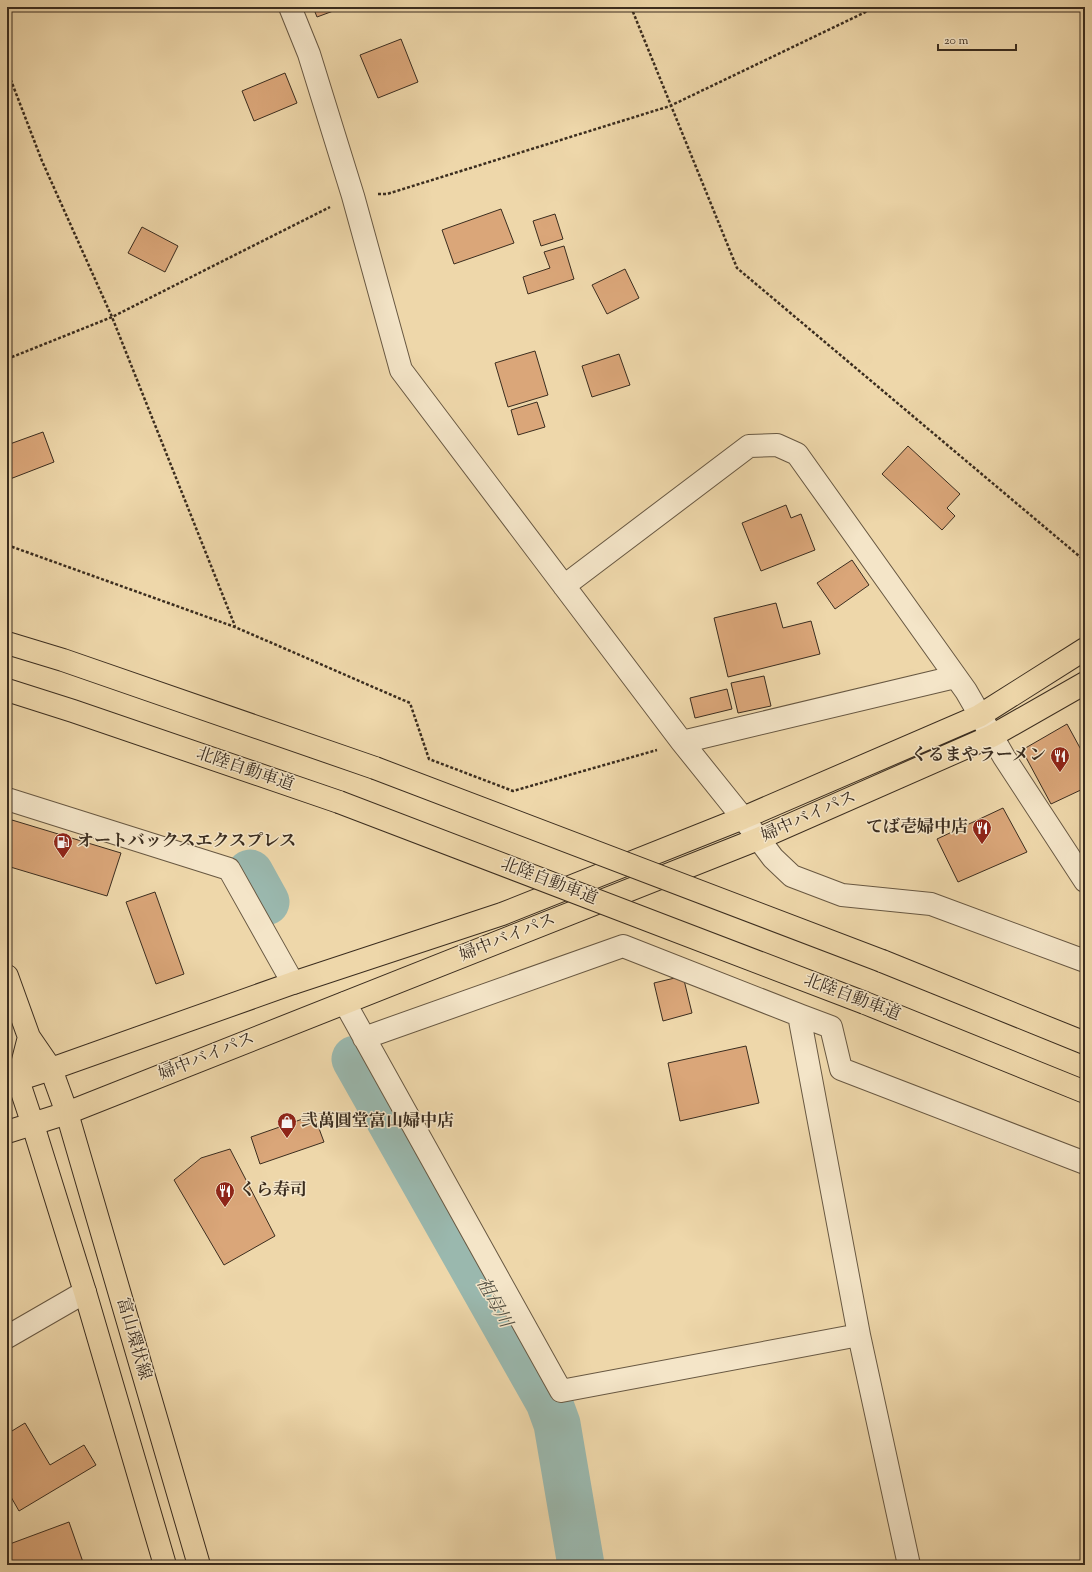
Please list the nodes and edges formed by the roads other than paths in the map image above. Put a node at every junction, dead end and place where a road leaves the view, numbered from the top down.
1 (290, 7) edge
2 (564, 586) junction
3 (7, 643) edge
4 (1085, 649) edge
5 (955, 676) junction
6 (1085, 683) edge
7 (7, 690) edge
8 (980, 716) junction
9 (992, 736) junction
10 (682, 742) junction
11 (7, 799) edge
12 (743, 818) junction
13 (758, 839) junction
14 (1085, 881) edge
15 (1085, 961) edge
16 (7, 976) edge
17 (293, 983) junction
18 (345, 1003) junction
19 (799, 1015) junction
20 (29, 1037) junction
21 (364, 1038) junction
22 (1085, 1043) edge
23 (51, 1069) junction
24 (12, 1081) edge
25 (1085, 1092) edge
26 (67, 1113) junction
27 (33, 1124) junction
28 (7, 1132) edge
29 (1085, 1163) edge
30 (85, 1292) junction
31 (859, 1335) junction
32 (7, 1337) edge
33 (165, 1565) edge
34 (199, 1565) edge
35 (909, 1565) edge

1 - 2 street
2 - 5 street
2 - 10 street
3 - 22 main road, bridge
4 - 8 main road, 婦中バイパス
5 - 8 street
5 - 10 street
6 - 9 main road, 婦中バイパス
7 - 25 main road, 北陸自動車道, bridge
8 - 9 street
8 - 12 main road, 婦中バイパス
9 - 13 main road, 婦中バイパス
9 - 14 street
10 - 12 street
11 - 17 street
12 - 13 street
12 - 17 main road, 婦中バイパス
13 - 15 street
13 - 18 main road, 婦中バイパス
16 - 20 main road, 富山環状線
17 - 23 main road, 婦中バイパス
18 - 21 street
18 - 26 main road, 婦中バイパス
19 - 21 street
19 - 29 street
19 - 31 street
20 - 23 main road, 富山環状線
20 - 24 main road
21 - 31 street
23 - 24 main road, 婦中バイパス
23 - 26 main road, 富山環状線
24 - 27 main road, 富山環状線
26 - 27 main road, 婦中バイパス
26 - 34 main road, 富山環状線
27 - 28 main road, 婦中バイパス
27 - 30 main road, 富山環状線
30 - 32 street
30 - 33 main road, 富山環状線
31 - 35 street

